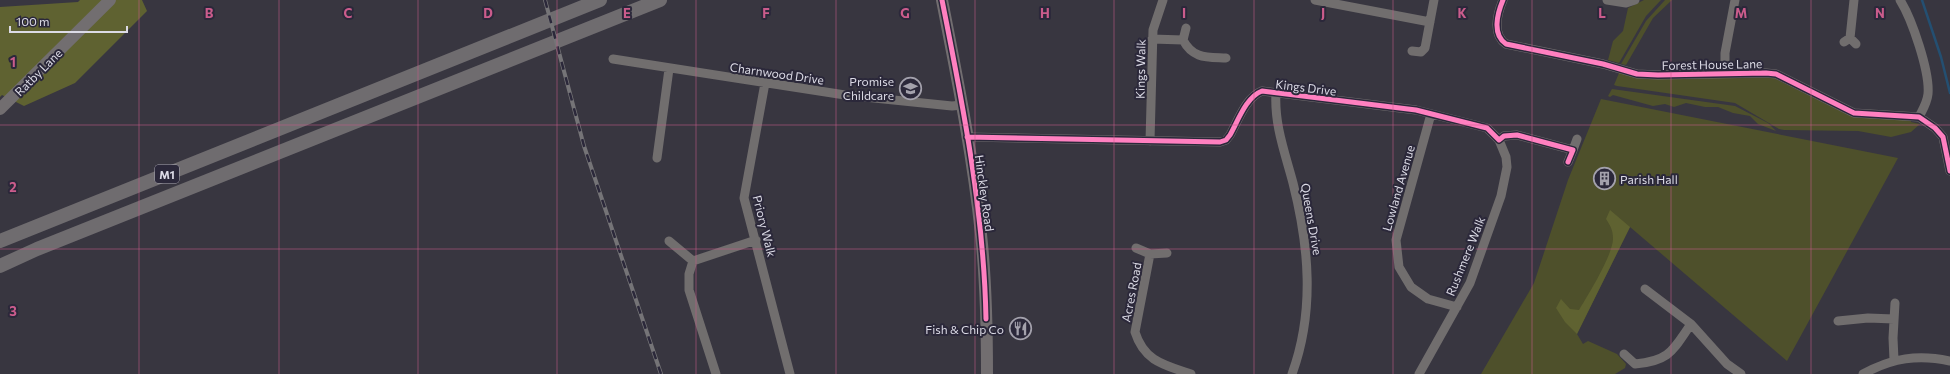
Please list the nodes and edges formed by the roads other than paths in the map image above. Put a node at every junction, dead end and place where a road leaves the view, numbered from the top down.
1 (110, 0) edge
2 (600, 0) edge
3 (660, 0) edge
4 (942, 0) edge
5 (1163, 0) edge
6 (1315, 0) edge
7 (1434, 0) edge
8 (1503, 0) edge
9 (1607, 0) edge
10 (1635, 0) edge
11 (1735, 0) edge
12 (1854, 0) edge
13 (1900, 0) edge
14 (1354, 4) edge
15 (1430, 22) junction
16 (1186, 28) dead end
17 (1152, 39) junction
18 (1183, 40) junction
19 (1850, 41) dead end
20 (1412, 51) dead end
21 (1226, 58) dead end
22 (613, 59) dead end
23 (669, 69) junction
24 (1725, 74) junction
25 (765, 83) junction
26 (1276, 93) junction
27 (962, 105) junction
28 (0, 109) edge
29 (1431, 114) junction
30 (1919, 117) junction
31 (967, 137) junction
32 (1577, 139) dead end
33 (1498, 140) junction
34 (1150, 141) junction
35 (1572, 150) junction
36 (657, 158) dead end
37 (1568, 162) dead end
38 (1950, 170) edge
39 (756, 240) junction
40 (0, 241) edge
41 (669, 241) dead end
42 (1136, 248) dead end
43 (1167, 253) dead end
44 (1150, 254) junction
45 (693, 261) junction
46 (0, 266) edge
47 (1645, 289) dead end
48 (1895, 303) dead end
49 (1457, 307) junction
50 (1894, 319) junction
51 (1838, 321) dead end
52 (1692, 324) junction
53 (1624, 354) dead end
54 (1894, 360) junction
55 (1950, 361) edge
56 (1736, 373) edge
57 (716, 374) edge
58 (790, 374) edge
59 (987, 374) edge
60 (1190, 374) edge
61 (1292, 374) edge
62 (1419, 374) edge
63 (1863, 374) edge

1 - 28 main road, Ratby Lane
2 - 40 highway, M1
3 - 46 highway, M1
4 - 27 main road, Hinckley Road
5 - 17 street, Kings Walk
6 - 14 street
7 - 15 street
8 - 24 street, Forest House Lane
9 - 10 street
11 - 24 street
12 - 19 street
13 - 30 street
14 - 15 street
15 - 20 street
16 - 18 street
17 - 18 street
17 - 34 street, Kings Walk
18 - 21 street
22 - 23 street, Charnwood Drive
23 - 25 street, Charnwood Drive
23 - 36 street
24 - 30 street, Forest House Lane
25 - 27 street, Charnwood Drive
25 - 39 street, Priory Walk
26 - 29 street, Kings Drive
26 - 34 street, Kings Drive
26 - 61 street, Queens Drive
27 - 31 main road, Hinckley Road
29 - 33 street, Kings Drive
29 - 49 street, Lowland Avenue
30 - 38 street
31 - 34 street, Kings Drive
31 - 59 main road, Hinckley Road
32 - 35 street
33 - 35 street
33 - 49 street, Rushmere Walk
35 - 37 street
39 - 45 street
39 - 58 street, Priory Walk
41 - 45 street
42 - 44 street, Acres Road
43 - 44 street, Acres Road
44 - 60 street, Acres Road
45 - 57 street
47 - 52 street
48 - 50 street
49 - 62 street, Rushmere Walk
50 - 51 street
50 - 54 street
52 - 53 street
52 - 56 street
54 - 55 street
54 - 63 street

